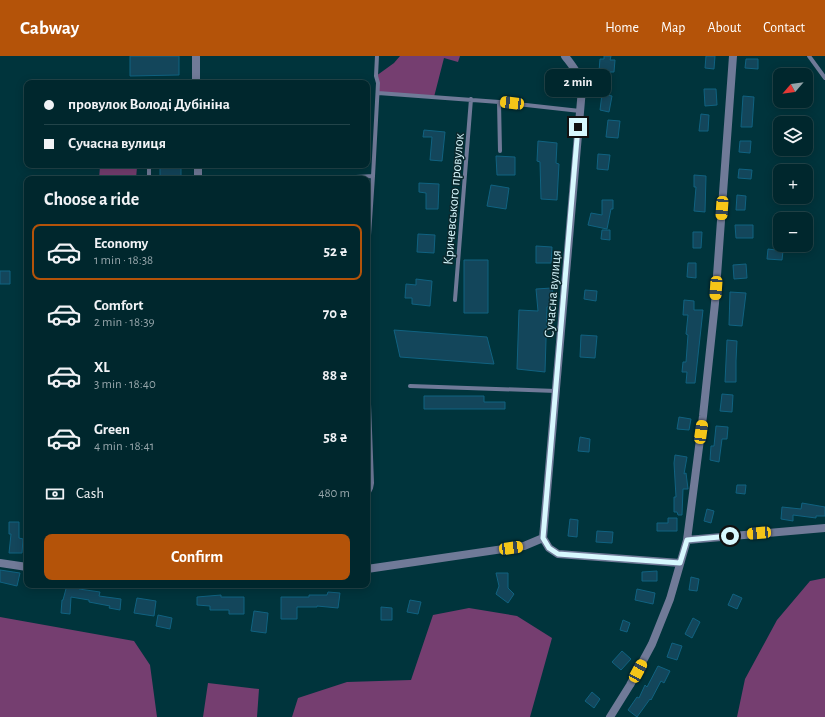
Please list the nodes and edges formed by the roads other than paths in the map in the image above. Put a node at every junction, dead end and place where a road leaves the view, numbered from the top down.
1 (196, 56) edge
2 (378, 56) edge
3 (565, 56) edge
4 (732, 56) edge
5 (809, 56) edge
6 (825, 78) edge
7 (196, 80) edge
8 (378, 94) junction
9 (471, 99) junction
10 (499, 102) junction
11 (580, 111) junction
12 (500, 151) dead end
13 (372, 176) joint
14 (370, 212) edge
15 (455, 300) dead end
16 (410, 386) dead end
17 (557, 391) junction
18 (370, 440) edge
19 (370, 490) edge
20 (825, 528) edge
21 (543, 538) junction
22 (687, 540) junction
23 (0, 563) edge
24 (680, 563) junction
25 (24, 567) edge
26 (370, 569) edge
27 (610, 717) edge

1 - 7 street
2 - 8 lane
3 - 11 street, Сучасна вулиця
4 - 22 street
5 - 6 lane
8 - 9 lane
8 - 13 lane
9 - 10 lane
9 - 15 lane, Кричевського провулок
10 - 11 lane
10 - 12 lane
11 - 17 street, Сучасна вулиця
13 - 14 lane
16 - 17 lane
17 - 21 street, Сучасна вулиця
18 - 19 lane
20 - 22 street
21 - 24 street
21 - 26 street
22 - 24 street
23 - 25 street
24 - 27 street

